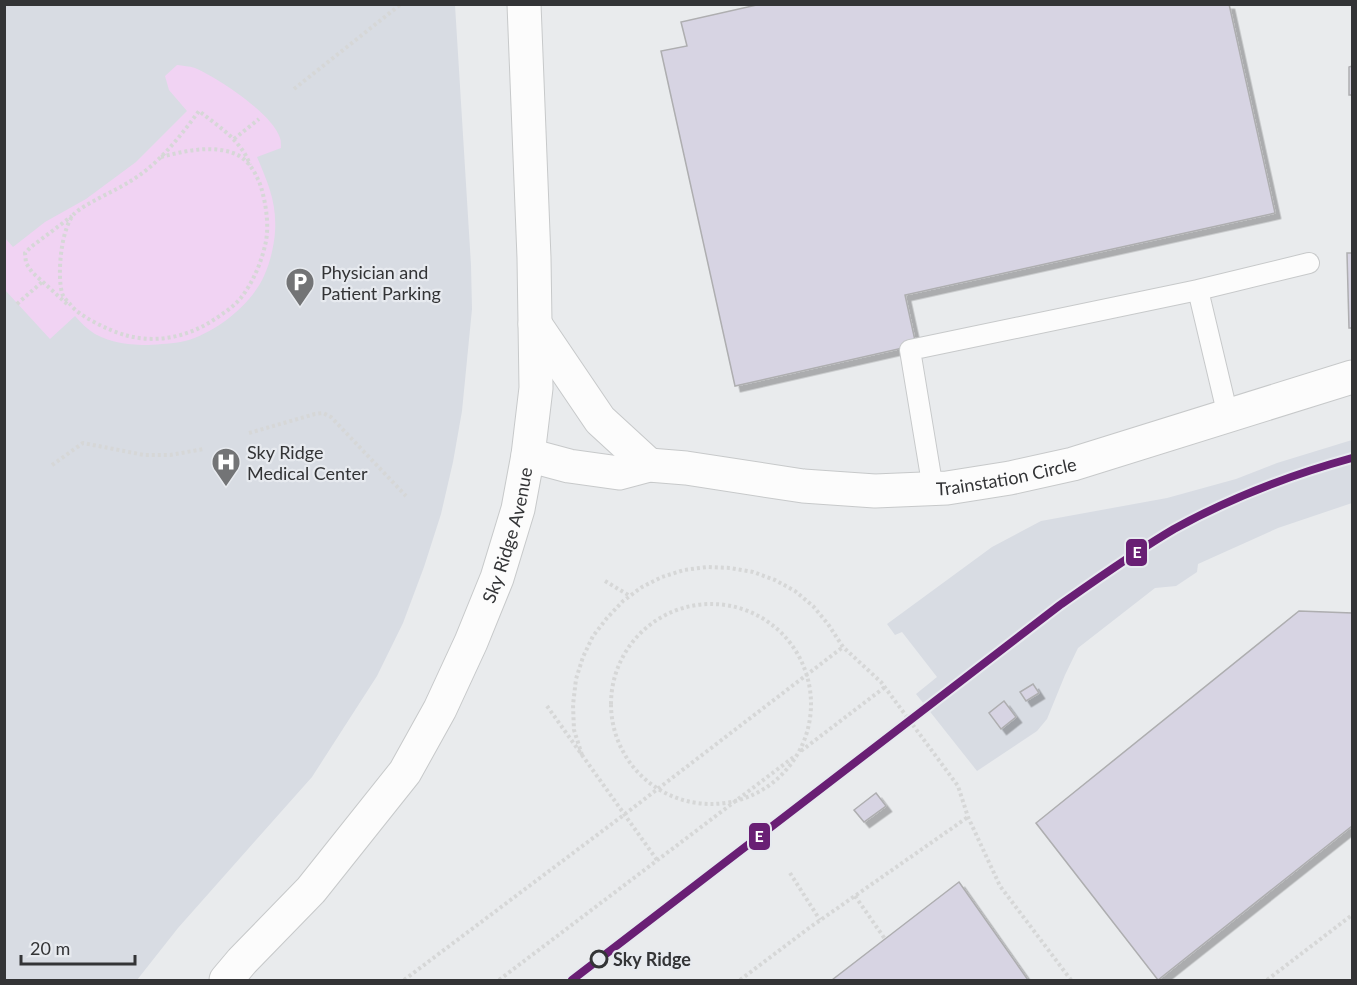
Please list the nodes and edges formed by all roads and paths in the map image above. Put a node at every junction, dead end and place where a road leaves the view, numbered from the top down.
1 (402, 4) edge
2 (524, 4) edge
3 (294, 89) dead end
4 (259, 119) dead end
5 (234, 139) junction
6 (161, 157) junction
7 (250, 165) junction
8 (75, 214) junction
9 (1309, 263) dead end
10 (42, 282) junction
11 (1198, 290) junction
12 (17, 303) dead end
13 (73, 309) junction
14 (535, 324) junction
15 (1353, 378) edge
16 (1228, 416) junction
17 (249, 433) dead end
18 (204, 449) dead end
19 (528, 455) junction
20 (52, 465) dead end
21 (649, 465) junction
22 (933, 489) junction
23 (406, 496) dead end
24 (605, 581) dead end
25 (630, 596) junction
26 (843, 647) junction
27 (806, 674) junction
28 (885, 687) junction
29 (547, 706) dead end
30 (799, 753) junction
31 (582, 755) junction
32 (657, 789) junction
33 (734, 802) junction
34 (625, 814) junction
35 (968, 817) junction
36 (657, 860) junction
37 (790, 873) dead end
38 (855, 896) junction
39 (1353, 915) edge
40 (820, 920) junction
41 (885, 939) dead end
42 (226, 981) edge
43 (404, 981) edge
44 (500, 981) edge
45 (740, 981) edge
46 (1071, 981) edge
47 (1267, 981) edge

1 - 3 path
2 - 14 street, Sky Ridge Avenue
4 - 5 path
5 - 6 path
5 - 7 path
6 - 7 path
6 - 8 path
7 - 13 path
8 - 10 path
8 - 13 path
9 - 11 lane
10 - 12 path
10 - 13 path
11 - 16 lane
11 - 22 lane
14 - 19 street, Sky Ridge Avenue
14 - 21 street
15 - 16 street, Trainstation Circle
16 - 22 street, Trainstation Circle
17 - 23 path
18 - 20 path
19 - 21 street, Trainstation Circle
19 - 42 street, Sky Ridge Avenue
21 - 22 street, Trainstation Circle
24 - 25 path
25 - 26 path
25 - 31 path
26 - 27 path
26 - 28 path
27 - 30 path
27 - 32 path
27 - 32 path
28 - 30 path
28 - 35 path
29 - 31 path
30 - 33 path
30 - 33 path
31 - 34 path
32 - 33 path
32 - 34 path
33 - 36 path
34 - 36 path
34 - 43 path
35 - 38 path
35 - 46 path
36 - 44 path
37 - 40 path
38 - 40 path
38 - 41 path
39 - 47 path
40 - 45 path

